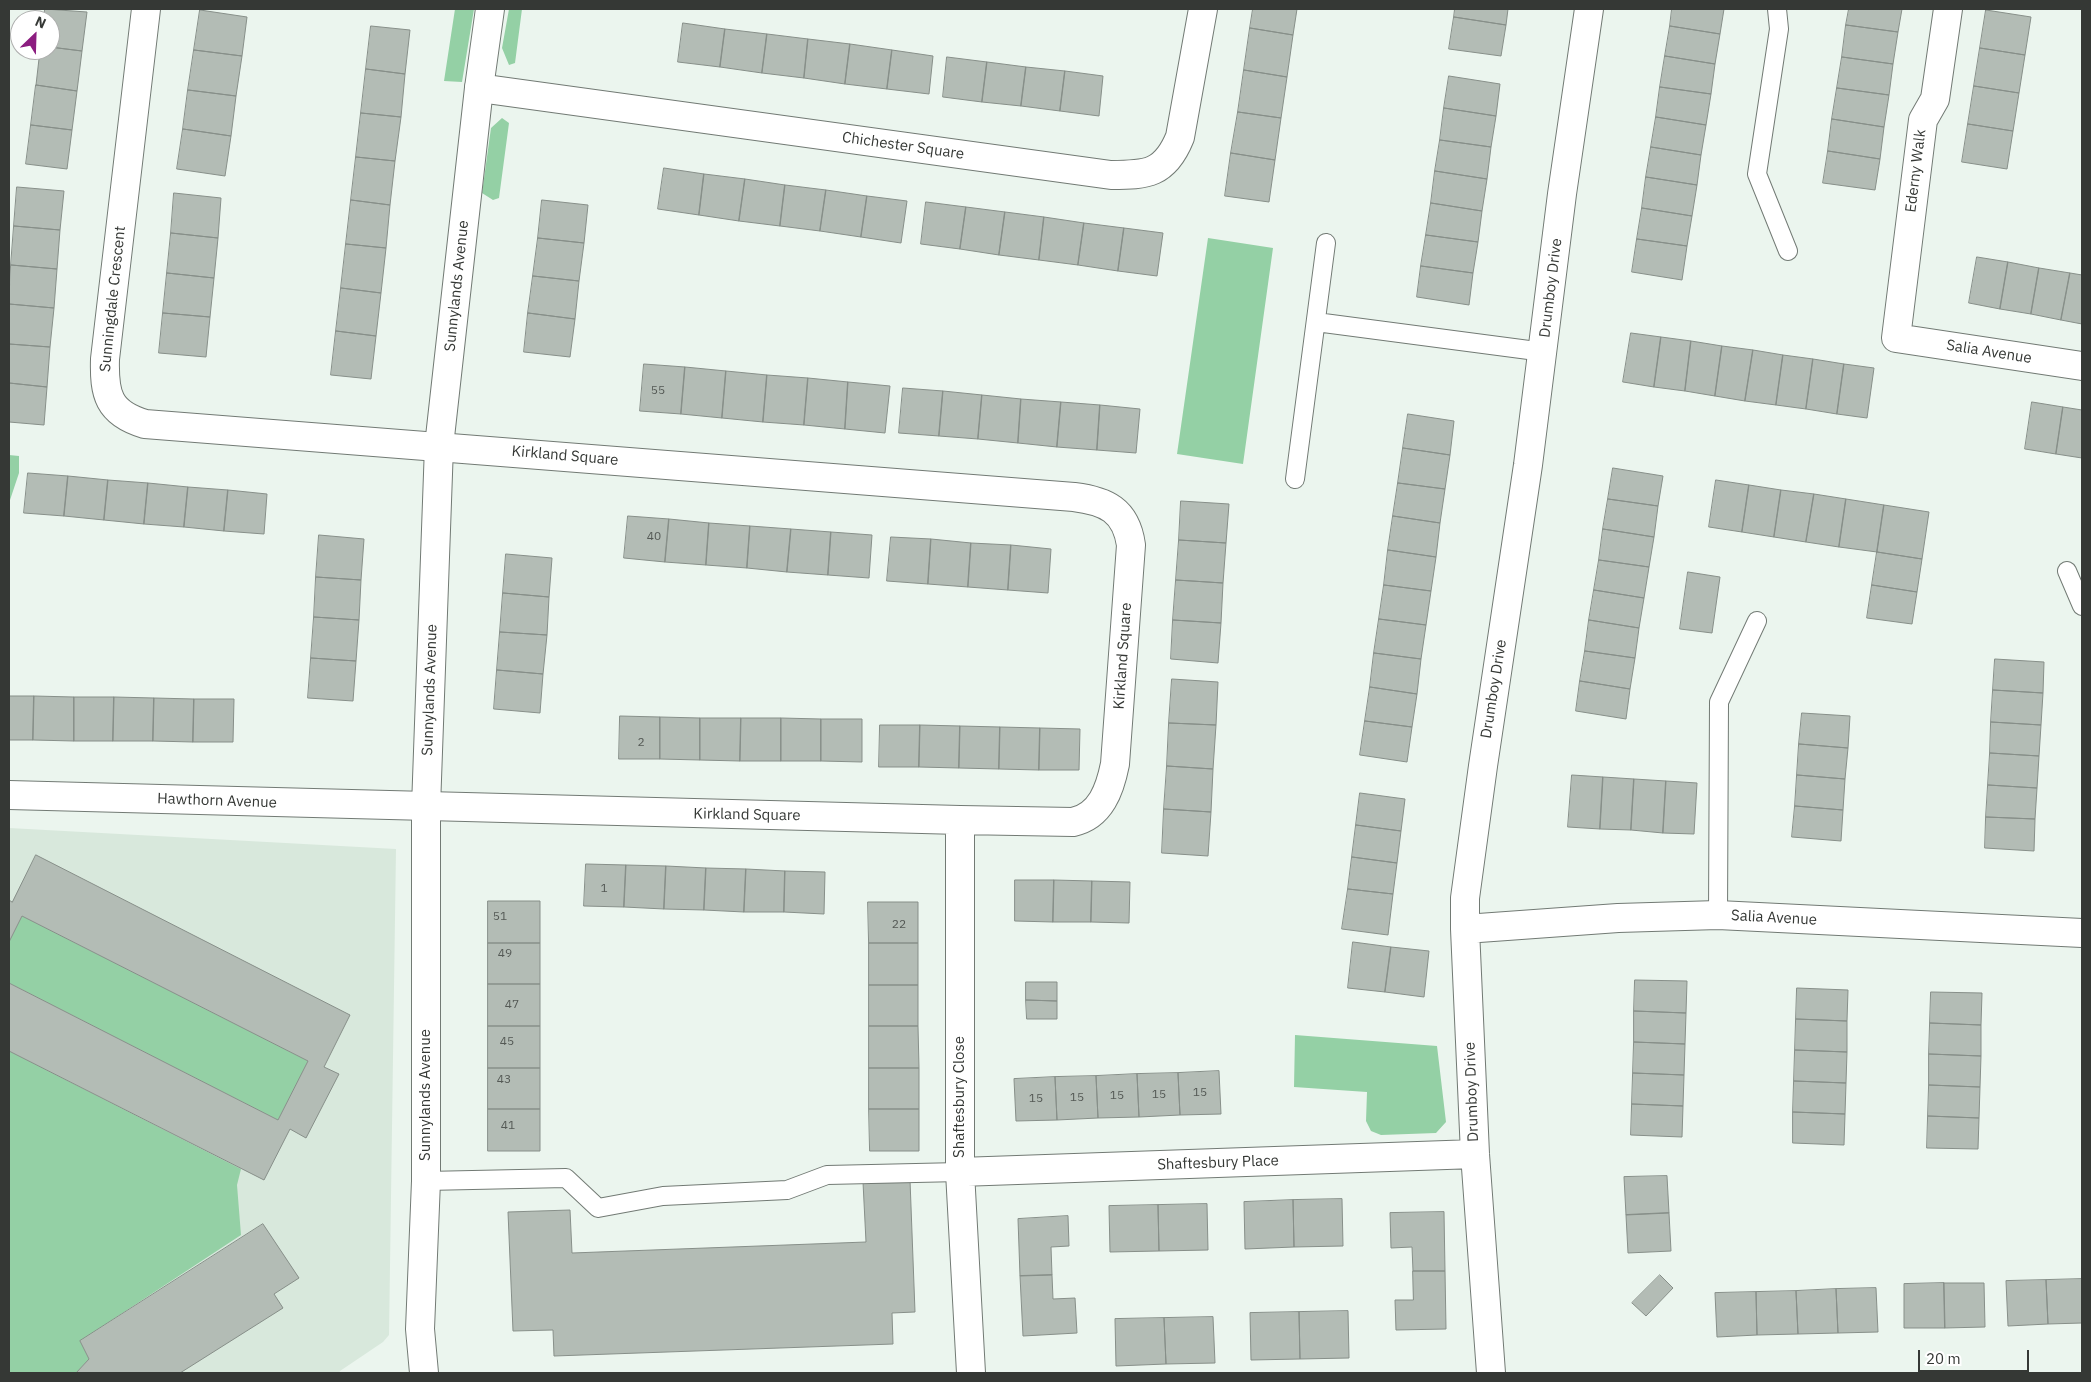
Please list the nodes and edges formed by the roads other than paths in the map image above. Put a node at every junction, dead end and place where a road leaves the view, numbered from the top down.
1 (146, 9) edge
2 (490, 9) edge
3 (1203, 9) edge
4 (1589, 9) edge
5 (1777, 9) edge
6 (1948, 9) edge
7 (479, 88) junction
8 (1326, 243) dead end
9 (1788, 251) dead end
10 (1316, 322) junction
11 (1896, 338) joint
12 (1544, 352) junction
13 (2082, 366) edge
14 (439, 446) junction
15 (1295, 479) dead end
16 (2067, 571) dead end
17 (2082, 606) edge
18 (1757, 621) dead end
19 (9, 795) edge
20 (426, 807) junction
21 (960, 820) junction
22 (1718, 915) junction
23 (1465, 929) junction
24 (2082, 933) edge
25 (1475, 1154) junction
26 (960, 1172) junction
27 (426, 1181) junction
28 (424, 1373) edge
29 (971, 1373) edge
30 (1491, 1373) edge

1 - 14 street, Sunningdale Crescent
2 - 7 street, Sunnylands Avenue
3 - 7 street, Chichester Square
4 - 12 street, Drumboy Drive
5 - 9 lane
6 - 11 street, Ederny Walk
7 - 14 street, Sunnylands Avenue
8 - 10 lane
10 - 12 lane
10 - 15 lane
11 - 13 street, Salia Avenue
12 - 23 street, Drumboy Drive
14 - 20 street, Sunnylands Avenue
14 - 21 street, Kirkland Square
16 - 17 lane
18 - 22 lane
19 - 20 street, Hawthorn Avenue
20 - 21 street, Kirkland Square
20 - 27 street, Sunnylands Avenue
21 - 26 street, Shaftesbury Close
22 - 23 street, Salia Avenue
22 - 24 street, Salia Avenue
23 - 25 street, Drumboy Drive
25 - 26 street, Shaftesbury Place
25 - 30 street, Drumboy Drive
26 - 27 lane
26 - 29 street, Shaftesbury Close
27 - 28 street, Sunnylands Avenue

